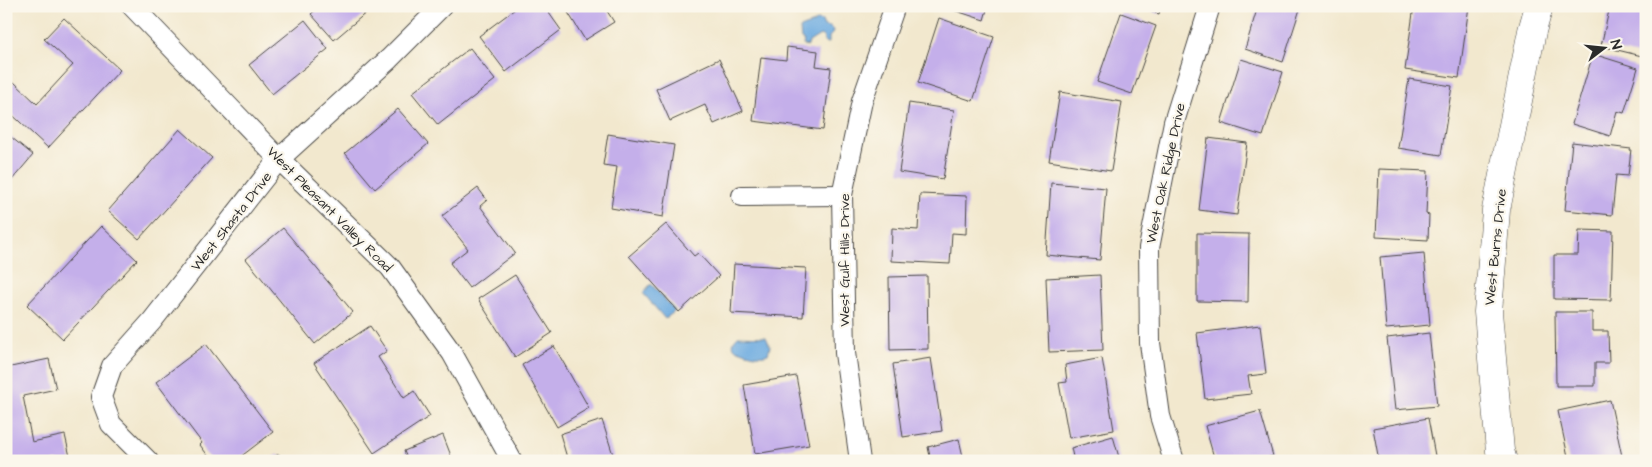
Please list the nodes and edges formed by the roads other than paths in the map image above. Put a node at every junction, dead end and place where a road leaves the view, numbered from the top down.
1 (132, 6) edge
2 (442, 6) edge
3 (895, 6) edge
4 (1210, 6) edge
5 (1539, 6) edge
6 (279, 160) junction
7 (842, 195) junction
8 (742, 196) dead end
9 (148, 461) edge
10 (512, 461) edge
11 (860, 461) edge
12 (1174, 461) edge
13 (1503, 461) edge

1 - 6 street, West Pleasant Valley Road
2 - 6 street, West Shasta Drive
3 - 7 street, West Gulf Hills Drive
4 - 12 street, West Oak Ridge Drive
5 - 13 street, West Burns Drive
6 - 9 street, West Shasta Drive
6 - 10 street, West Pleasant Valley Road
7 - 8 street
7 - 11 street, West Gulf Hills Drive

